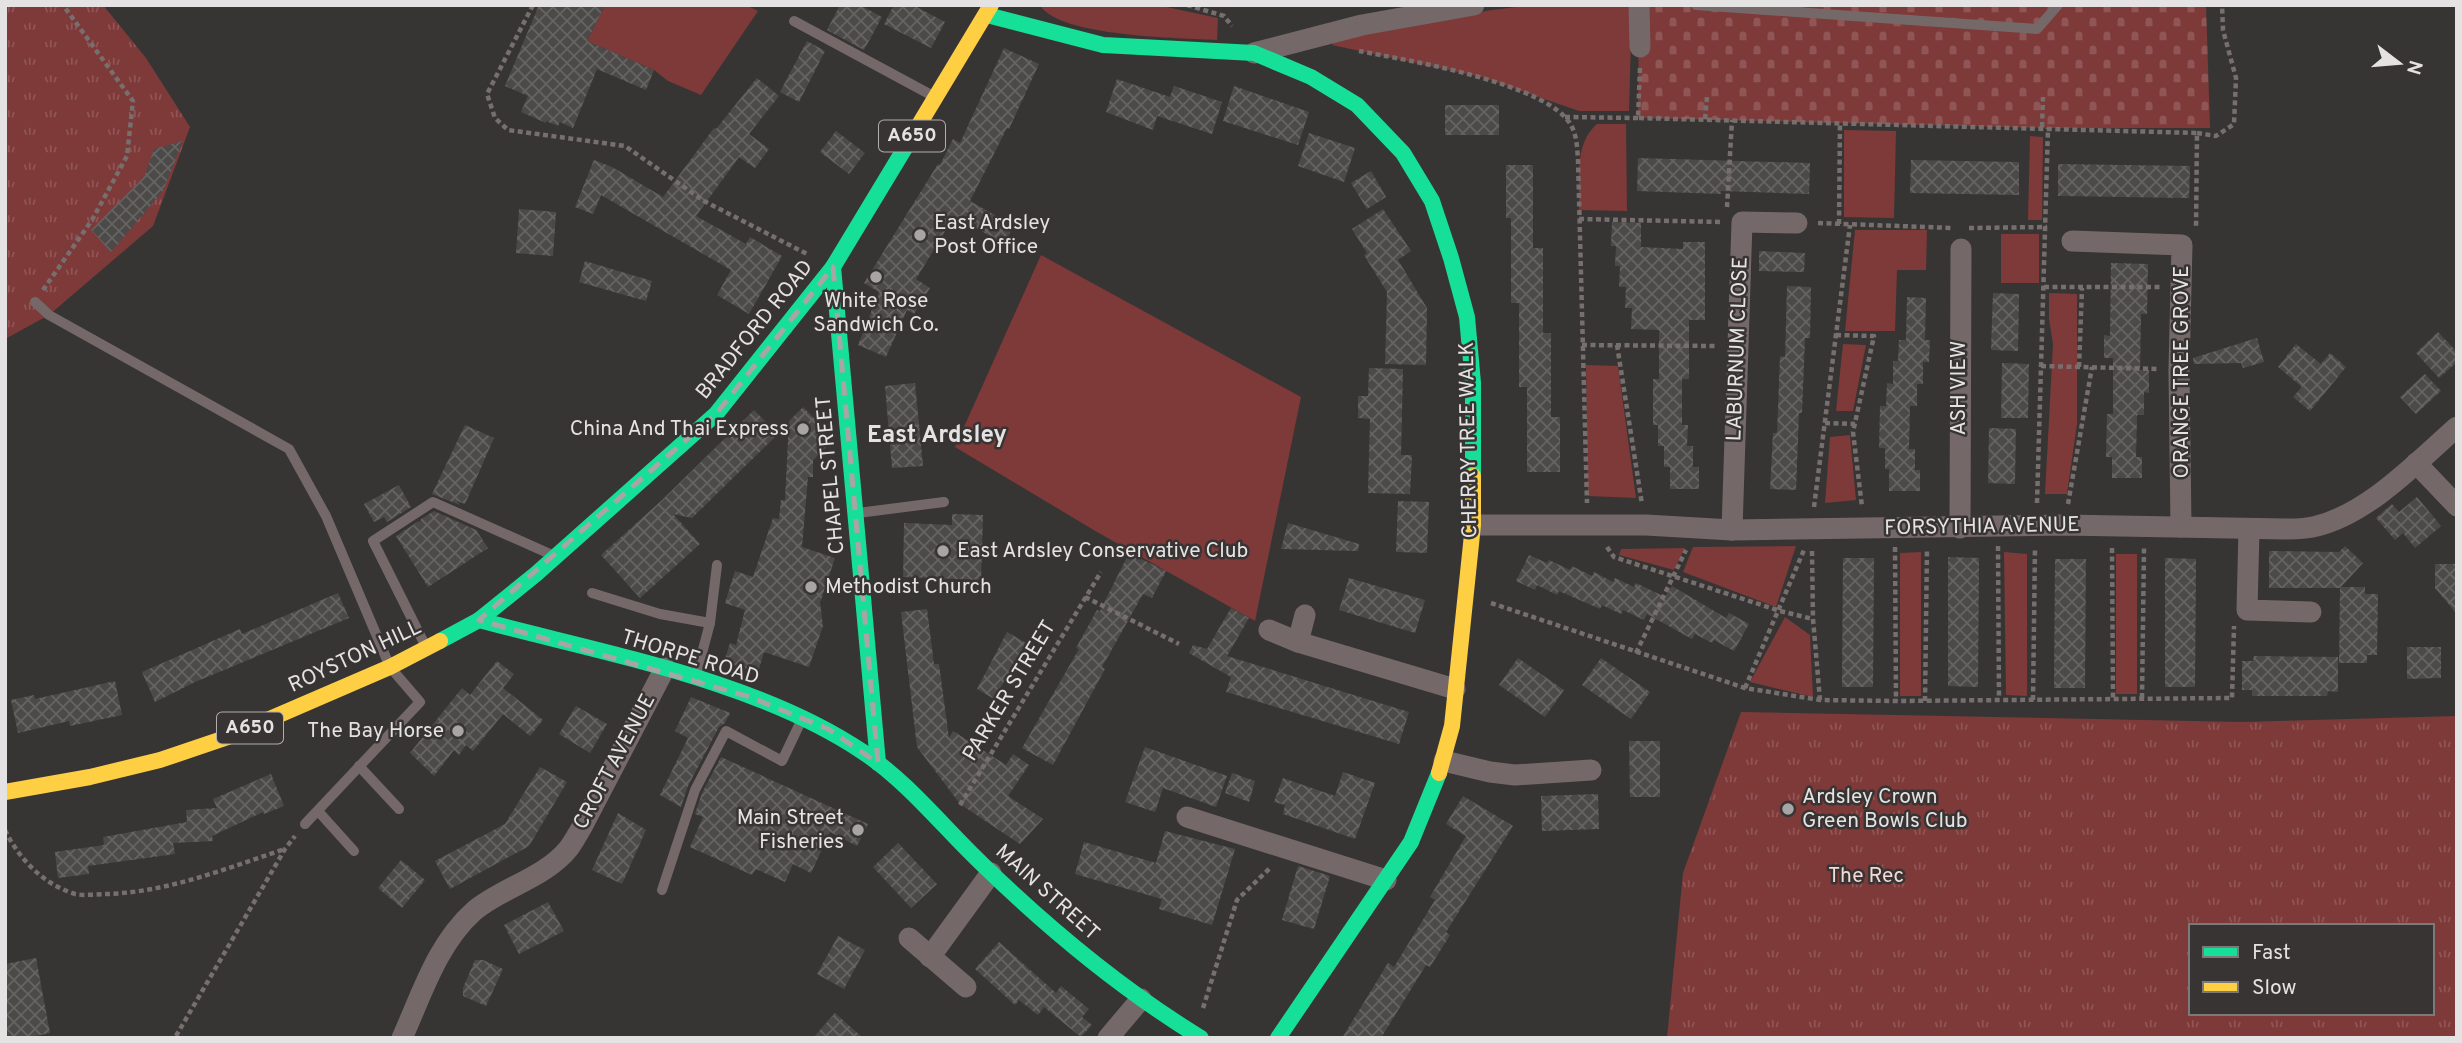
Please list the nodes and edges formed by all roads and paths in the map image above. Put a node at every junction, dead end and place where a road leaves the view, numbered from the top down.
1 (63, 5) edge
2 (533, 5) edge
3 (1474, 5) edge
4 (1639, 5) edge
5 (1696, 5) edge
6 (2058, 5) edge
7 (2222, 5) edge
8 (989, 10) edge
9 (794, 21) dead end
10 (1640, 47) joint
11 (1356, 50) dead end
12 (1254, 53) junction
13 (936, 97) junction
14 (1707, 97) dead end
15 (2043, 97) dead end
16 (1564, 117) junction
17 (1638, 118) junction
18 (1705, 119) junction
19 (1732, 120) junction
20 (1840, 124) junction
21 (2045, 128) junction
22 (2197, 133) junction
23 (1579, 219) junction
24 (1734, 222) junction
25 (1797, 223) joint
26 (1839, 224) junction
27 (1850, 225) junction
28 (2046, 227) junction
29 (2071, 241) joint
30 (2182, 245) junction
31 (1961, 249) dead end
32 (833, 267) junction
33 (2044, 287) junction
34 (2082, 288) junction
35 (2182, 288) junction
36 (35, 302) joint
37 (1836, 335) junction
38 (1582, 345) junction
39 (1617, 345) junction
40 (1738, 346) junction
41 (2042, 366) junction
42 (2079, 367) junction
43 (2092, 367) junction
44 (2179, 370) junction
45 (1825, 423) junction
46 (1855, 424) junction
47 (2457, 427) edge
48 (2416, 463) junction
49 (944, 502) dead end
50 (2457, 506) edge
51 (856, 514) junction
52 (1474, 525) junction
53 (1588, 525) junction
54 (1646, 525) junction
55 (2064, 525) junction
56 (2036, 526) junction
57 (2112, 526) junction
58 (2144, 526) junction
59 (1997, 527) junction
60 (2181, 527) junction
61 (1696, 528) junction
62 (1960, 528) junction
63 (2249, 528) junction
64 (1864, 529) junction
65 (1895, 529) junction
66 (1927, 529) junction
67 (1732, 530) junction
68 (1812, 530) junction
69 (556, 556) junction
70 (717, 565) dead end
71 (1101, 572) dead end
72 (1673, 576) junction
73 (592, 593) dead end
74 (1466, 595) junction
75 (1085, 597) junction
76 (1780, 611) junction
77 (2311, 612) dead end
78 (1305, 615) dead end
79 (1812, 619) junction
80 (2234, 619) dead end
81 (479, 620) junction
82 (710, 623) junction
83 (1269, 630) dead end
84 (1298, 642) junction
85 (1179, 644) dead end
86 (426, 648) junction
87 (1636, 653) junction
88 (390, 667) junction
89 (665, 668) junction
90 (695, 679) junction
91 (1745, 688) junction
92 (1455, 689) junction
93 (2113, 698) junction
94 (2142, 698) junction
95 (1999, 699) junction
96 (1819, 700) junction
97 (2033, 700) junction
98 (1895, 701) junction
99 (1924, 701) junction
100 (802, 719) junction
101 (1444, 761) junction
102 (878, 763) junction
103 (359, 766) junction
104 (1591, 770) dead end
105 (5, 792) edge
106 (399, 808) dead end
107 (318, 811) junction
108 (1187, 817) dead end
109 (305, 824) joint
110 (947, 827) junction
111 (5, 830) edge
112 (285, 849) junction
113 (1288, 850) junction
114 (355, 851) dead end
115 (991, 873) junction
116 (1386, 880) junction
117 (662, 890) dead end
118 (909, 938) dead end
119 (930, 957) junction
120 (966, 987) dead end
121 (1141, 999) junction
122 (176, 1036) dead end
123 (1198, 1036) edge
124 (402, 1038) edge
125 (1108, 1038) edge
126 (1278, 1038) edge

1 - 36 path
2 - 32 path
3 - 12 street
4 - 10 street
5 - 6 lane
7 - 22 path
8 - 12 street, CHERRY TREE WALK
8 - 13 street, BRADFORD ROAD / A650
9 - 13 lane
10 - 17 path
11 - 16 path
12 - 52 street, CHERRY TREE WALK
13 - 32 street, BRADFORD ROAD / A650
14 - 18 path
15 - 21 path
16 - 17 path
16 - 23 path
17 - 18 path
18 - 19 path
19 - 20 path
19 - 24 path
20 - 21 path
20 - 26 path
21 - 22 path
21 - 28 path
22 - 30 path
23 - 24 path
23 - 38 path
24 - 25 street
24 - 40 street, LABURNUM CLOSE
25 - 26 path
26 - 27 path
27 - 28 path
27 - 37 path
28 - 29 path
28 - 33 path
29 - 30 street, ORANGE TREE GROVE
30 - 35 street, ORANGE TREE GROVE
31 - 62 street, ASH VIEW
32 - 51 street, CHAPEL STREET
32 - 69 street, BRADFORD ROAD / A650
33 - 34 path
33 - 41 path
34 - 35 path
34 - 42 path
35 - 44 street, ORANGE TREE GROVE
36 - 88 lane
37 - 45 path
37 - 46 path
38 - 39 path
38 - 53 path
39 - 40 path
39 - 54 path
40 - 67 street, LABURNUM CLOSE
41 - 42 path
41 - 56 path
42 - 43 path
43 - 44 path
43 - 55 path
44 - 60 street, ORANGE TREE GROVE
45 - 46 path
45 - 68 path
46 - 64 path
47 - 48 street, FORSYTHIA AVENUE
48 - 50 street
48 - 63 street, FORSYTHIA AVENUE
49 - 51 lane
51 - 102 street, CHAPEL STREET
52 - 53 street, FORSYTHIA AVENUE
52 - 74 street, CHERRY TREE WALK
53 - 54 street, FORSYTHIA AVENUE
53 - 72 path
54 - 61 street, FORSYTHIA AVENUE
55 - 56 street, FORSYTHIA AVENUE
55 - 57 street, FORSYTHIA AVENUE
56 - 59 street, FORSYTHIA AVENUE
56 - 97 path
57 - 58 street, FORSYTHIA AVENUE
57 - 93 path
58 - 60 street, FORSYTHIA AVENUE
58 - 94 path
59 - 62 street, FORSYTHIA AVENUE
59 - 95 path
60 - 63 street, FORSYTHIA AVENUE
61 - 67 street, FORSYTHIA AVENUE
61 - 72 path
62 - 66 street, FORSYTHIA AVENUE
63 - 77 street
64 - 65 street, FORSYTHIA AVENUE
64 - 68 street, FORSYTHIA AVENUE
65 - 66 street, FORSYTHIA AVENUE
65 - 98 path
66 - 99 path
67 - 68 street, FORSYTHIA AVENUE
68 - 76 path
68 - 79 path
69 - 81 street, BRADFORD ROAD / A650
69 - 86 lane
70 - 82 lane
71 - 75 path, PARKER STREET
72 - 76 path
72 - 87 path
73 - 82 lane
74 - 87 path
74 - 92 street, CHERRY TREE WALK
75 - 85 path
75 - 110 path, PARKER STREET
76 - 79 path
76 - 91 path
78 - 84 street
79 - 96 path
80 - 94 path
81 - 86 street, ROYSTON HILL / A650
81 - 89 street, THORPE ROAD
82 - 90 lane
83 - 84 street
84 - 92 street
86 - 88 street, ROYSTON HILL / A650
87 - 91 path
88 - 103 lane
88 - 105 street, ROYSTON HILL / A650
89 - 90 street, THORPE ROAD
89 - 124 street, CROFT AVENUE
90 - 100 street, THORPE ROAD
91 - 96 path
92 - 101 street, CHERRY TREE WALK
93 - 94 path
93 - 97 path
95 - 97 path
95 - 99 path
96 - 98 path
98 - 99 path
100 - 102 street, THORPE ROAD
100 - 117 lane
101 - 104 street
101 - 116 street, CHERRY TREE WALK
102 - 110 street, MAIN STREET
103 - 106 lane
103 - 107 lane
107 - 109 lane
107 - 114 lane
108 - 113 street
109 - 112 path
110 - 115 street, MAIN STREET
111 - 112 path
112 - 122 path
113 - 116 street
113 - 123 path
115 - 119 street
115 - 121 street, MAIN STREET
116 - 126 street, CHERRY TREE WALK
118 - 119 street
119 - 120 street
121 - 123 street, MAIN STREET
121 - 125 street

